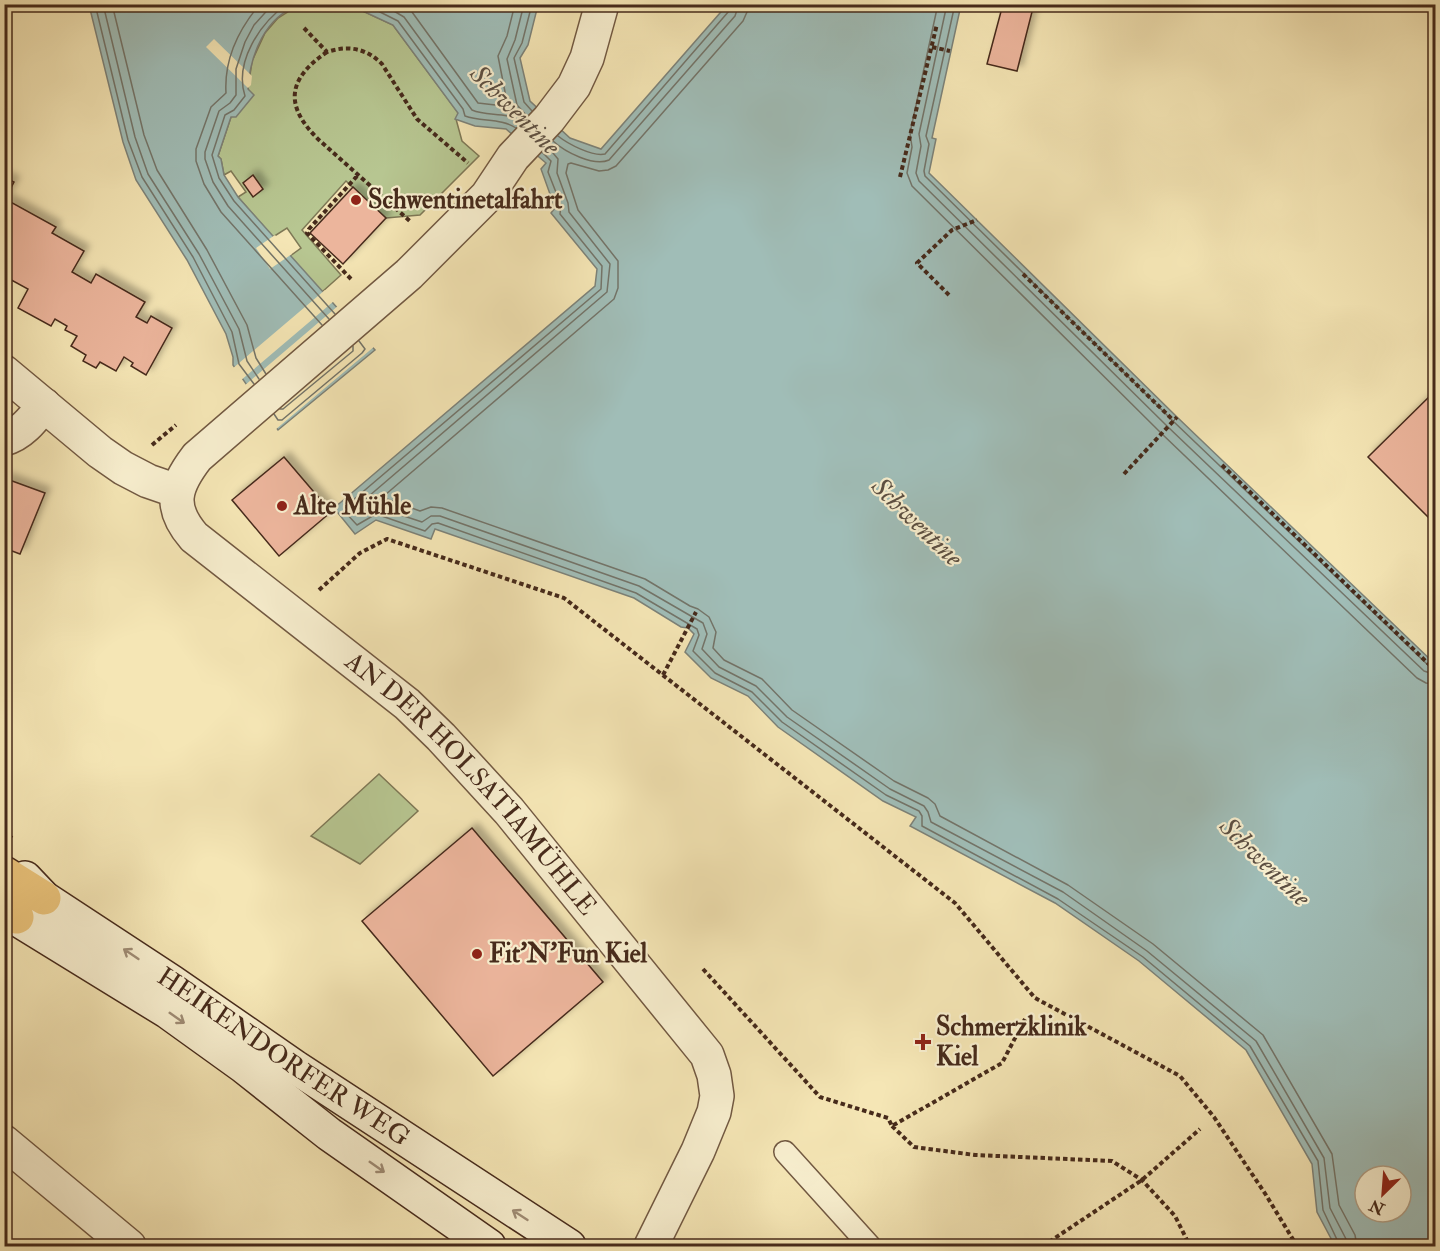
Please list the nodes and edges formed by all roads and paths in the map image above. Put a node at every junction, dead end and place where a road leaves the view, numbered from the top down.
1 (602, 4) edge
2 (937, 24) dead end
3 (304, 28) dead end
4 (932, 47) junction
5 (950, 51) dead end
6 (327, 52) junction
7 (476, 169) dead end
8 (358, 175) junction
9 (900, 177) dead end
10 (977, 220) dead end
11 (417, 228) dead end
12 (1023, 274) dead end
13 (351, 279) dead end
14 (949, 295) dead end
15 (4, 372) edge
16 (44, 405) junction
17 (178, 424) dead end
18 (4, 439) edge
19 (1222, 465) dead end
20 (123, 468) junction
21 (1124, 474) dead end
22 (177, 491) junction
23 (333, 576) dead end
24 (696, 612) dead end
25 (1436, 671) edge
26 (663, 675) junction
27 (4, 857) edge
28 (4, 873) edge
29 (44, 898) junction
30 (9, 912) edge
31 (703, 969) dead end
32 (1025, 1019) dead end
33 (892, 1126) junction
34 (1200, 1129) dead end
35 (4, 1143) edge
36 (785, 1152) dead end
37 (1142, 1180) junction
38 (129, 1246) edge
39 (489, 1246) edge
40 (569, 1246) edge
41 (651, 1246) edge
42 (870, 1246) edge
43 (1043, 1246) edge
44 (1190, 1246) edge
45 (1297, 1246) edge

1 - 22 street
2 - 4 path
3 - 6 path
4 - 5 path
4 - 9 path
6 - 7 path
6 - 8 path
8 - 11 path
8 - 13 path
10 - 14 path
12 - 21 path
15 - 16 street
16 - 18 street
16 - 20 street
17 - 20 path
19 - 25 path
20 - 22 street
22 - 41 street, AN DER HOLSATIAMÜHLE
23 - 26 path
24 - 26 path
26 - 45 path
27 - 29 street, HEIKENDORFER WEG
28 - 29 highway
40 -> 29 street, HEIKENDORFER WEG
30 -> 39 street, HEIKENDORFER WEG
31 - 33 path
32 - 33 path
33 - 37 path
34 - 37 path
35 - 38 street
36 - 42 lane
37 - 43 path
37 - 44 path

